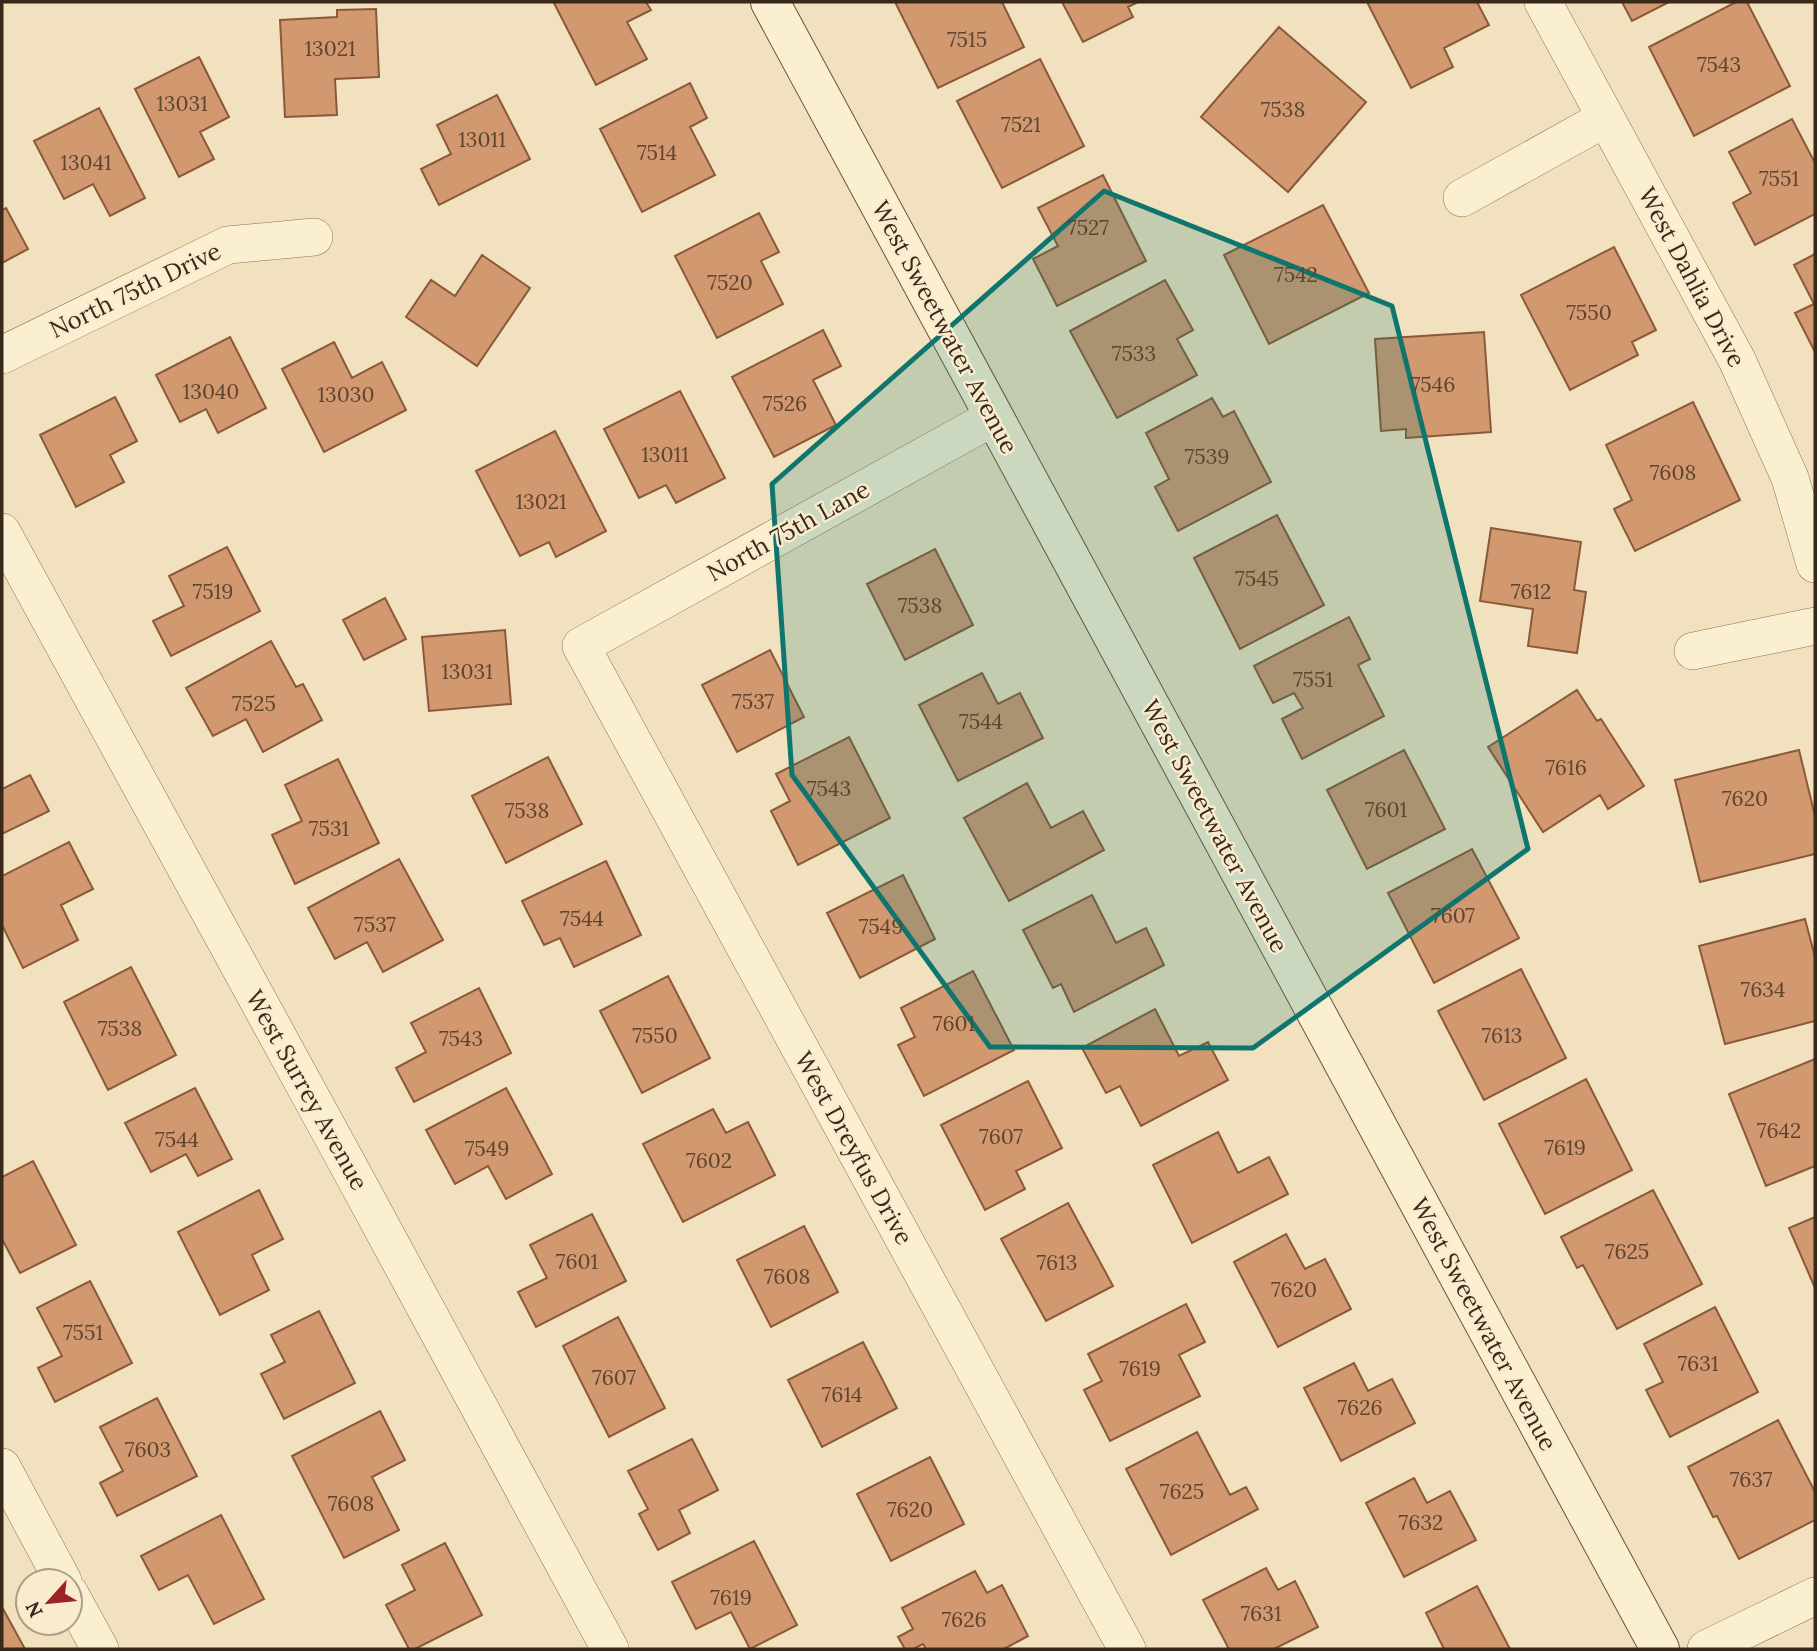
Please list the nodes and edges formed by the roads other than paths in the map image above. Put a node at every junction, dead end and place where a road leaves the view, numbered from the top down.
1 (770, 2) edge
2 (1543, 2) edge
3 (1606, 118) junction
4 (1462, 198) dead end
5 (314, 237) dead end
6 (2, 355) edge
7 (994, 417) junction
8 (2, 532) edge
9 (1815, 564) edge
10 (1815, 626) edge
11 (581, 646) joint
12 (1693, 651) dead end
13 (2, 1467) edge
14 (56, 1567) edge
15 (1815, 1596) edge
16 (84, 1620) edge
17 (100, 1649) edge
18 (610, 1649) edge
19 (1127, 1649) edge
20 (1660, 1649) edge
21 (1706, 1649) edge

1 - 7 street, West Sweetwater Avenue
2 - 3 street, West Dahlia Drive
3 - 4 street
3 - 9 street, West Dahlia Drive
5 - 6 street, North 75th Drive
7 - 11 street, North 75th Lane
7 - 20 street, West Sweetwater Avenue
8 - 18 street, West Surrey Avenue
10 - 12 street
11 - 19 street, West Dreyfus Drive
13 - 14 street
15 - 21 street
16 - 17 street

